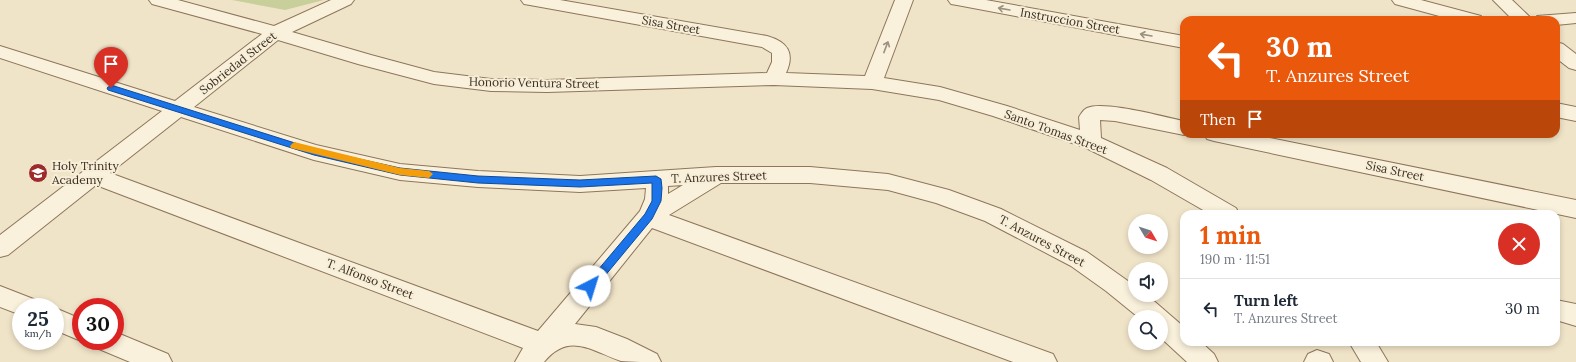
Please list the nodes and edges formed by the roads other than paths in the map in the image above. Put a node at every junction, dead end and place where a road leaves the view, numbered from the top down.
1 (158, 0) edge
2 (345, 0) edge
3 (530, 0) edge
4 (904, 0) edge
5 (957, 0) edge
6 (1401, 0) edge
7 (1502, 0) edge
8 (309, 8) edge
9 (1460, 16) edge
10 (1520, 16) edge
11 (1576, 18) edge
12 (1560, 19) edge
13 (275, 33) junction
14 (1180, 41) edge
15 (1560, 51) edge
16 (0, 52) edge
17 (1576, 64) edge
18 (774, 79) junction
19 (872, 83) junction
20 (178, 110) junction
21 (1560, 111) edge
22 (1576, 114) edge
23 (1180, 127) edge
24 (1233, 138) edge
25 (1091, 142) junction
26 (92, 175) junction
27 (716, 175) junction
28 (656, 179) junction
29 (1576, 209) edge
30 (1221, 210) edge
31 (648, 217) junction
32 (0, 248) edge
33 (0, 296) edge
34 (12, 301) edge
35 (1148, 310) edge
36 (1560, 311) edge
37 (1576, 315) edge
38 (1168, 328) edge
39 (1180, 339) edge
40 (1187, 346) edge
41 (1365, 346) edge
42 (124, 348) edge
43 (535, 353) edge
44 (158, 362) edge
45 (648, 362) edge
46 (1044, 362) edge
47 (1205, 362) edge
48 (1375, 362) edge

1 - 13 street, Honorio Ventura Street
2 - 8 street, Sobriedad Street
3 - 18 street, Sisa Street
19 -> 4 street
14 -> 5 street, Instruccion Street
6 - 9 street
7 - 10 street
8 - 13 street, Sobriedad Street
11 - 12 street
13 - 18 street, Honorio Ventura Street
13 - 20 street, Sobriedad Street
15 - 17 street
16 - 20 street, T. Anzures Street
18 - 19 street, Honorio Ventura Street
19 - 25 street, Santo Tomas Street
20 - 26 street, Sobriedad Street
20 - 28 street, T. Anzures Street
21 - 22 street
23 - 25 street
24 - 29 street, Sisa Street
25 - 30 street, Santo Tomas Street
26 - 32 street, Sobriedad Street
26 - 43 street, T. Alfonso Street
27 - 28 street, T. Anzures Street
27 - 31 street
27 - 35 street, T. Anzures Street
28 - 31 street
31 - 43 street
31 - 46 street
33 - 34 street
36 - 37 street
38 - 39 street
40 - 47 street
41 - 48 street
42 - 44 street
43 - 45 street

